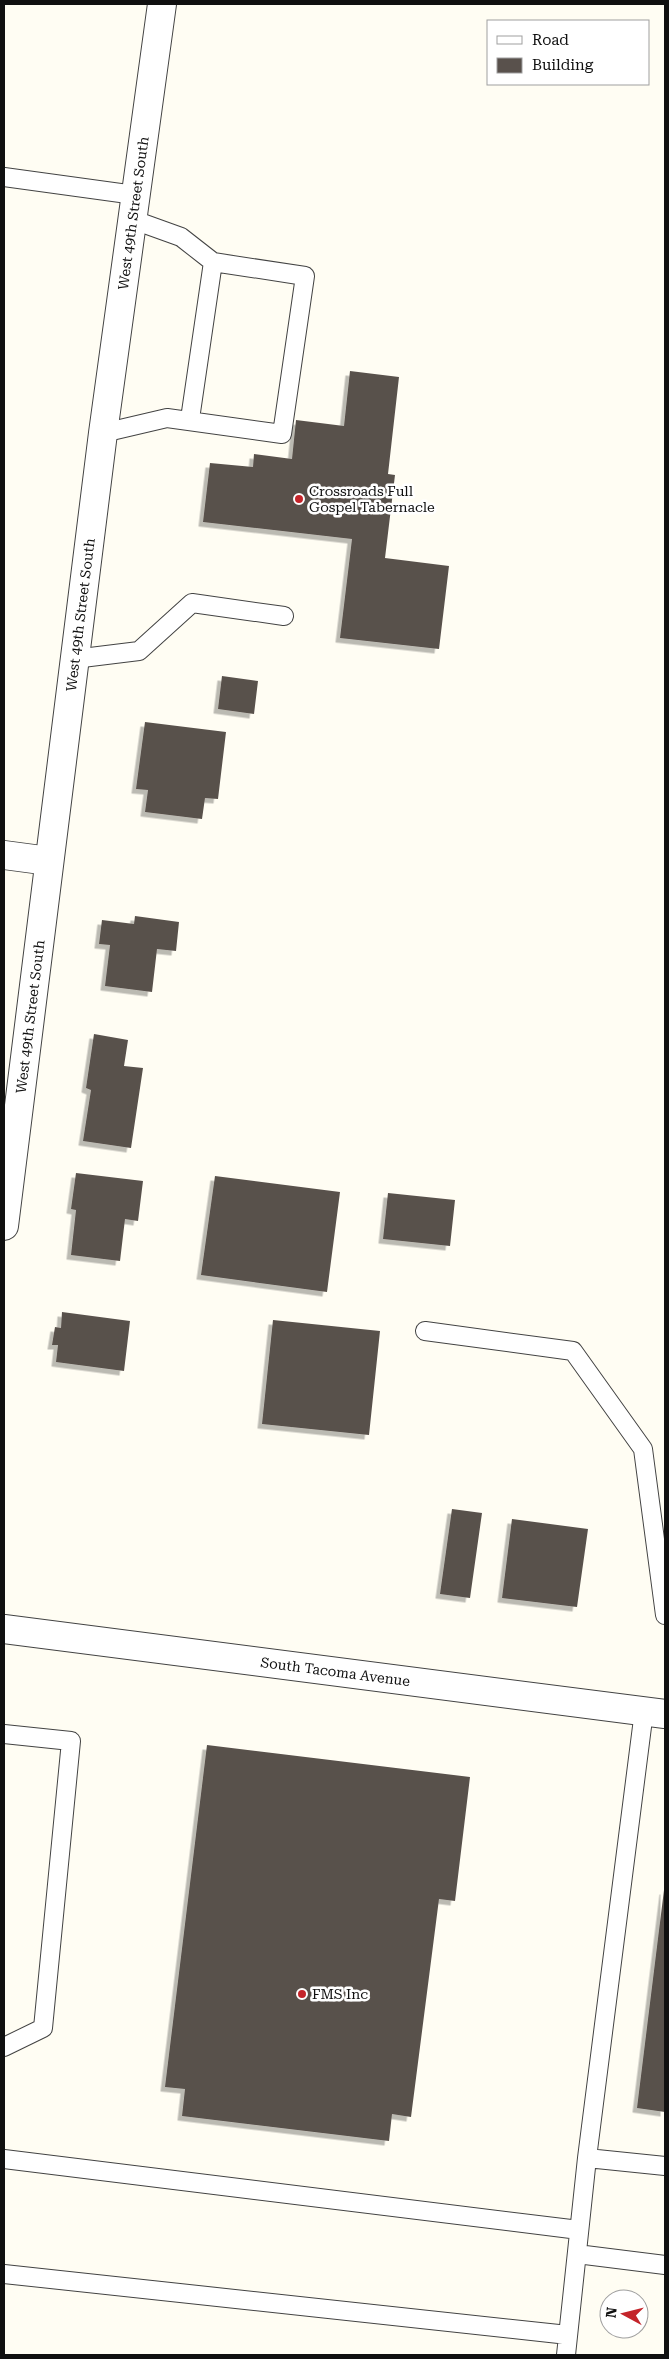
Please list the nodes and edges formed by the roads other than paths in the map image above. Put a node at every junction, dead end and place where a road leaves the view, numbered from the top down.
1 (162, 4) edge
2 (4, 177) edge
3 (133, 207) junction
4 (213, 262) junction
5 (190, 419) junction
6 (103, 433) junction
7 (284, 616) dead end
8 (74, 660) junction
9 (4, 855) edge
10 (49, 861) junction
11 (4, 1226) edge
12 (425, 1331) dead end
13 (665, 1615) edge
14 (4, 1629) edge
15 (654, 1713) edge
16 (4, 1734) edge
17 (4, 2047) edge
18 (587, 2158) junction
19 (4, 2159) edge
20 (665, 2166) edge
21 (580, 2230) junction
22 (577, 2254) junction
23 (665, 2265) edge
24 (4, 2274) edge
25 (568, 2335) junction
26 (566, 2355) edge

1 - 3 street, West 49th Street South
2 - 3 lane
3 - 4 lane
3 - 6 street, West 49th Street South
4 - 5 lane
4 - 5 lane
5 - 6 lane
6 - 8 street, West 49th Street South
7 - 8 lane
8 - 10 street, West 49th Street South
9 - 10 street
10 - 11 street, West 49th Street South
12 - 13 lane
14 - 15 street, South Tacoma Avenue
15 - 18 lane
16 - 17 lane
18 - 20 lane
18 - 21 lane
19 - 21 lane
21 - 22 lane
22 - 23 lane
22 - 25 lane
24 - 25 lane
25 - 26 lane

